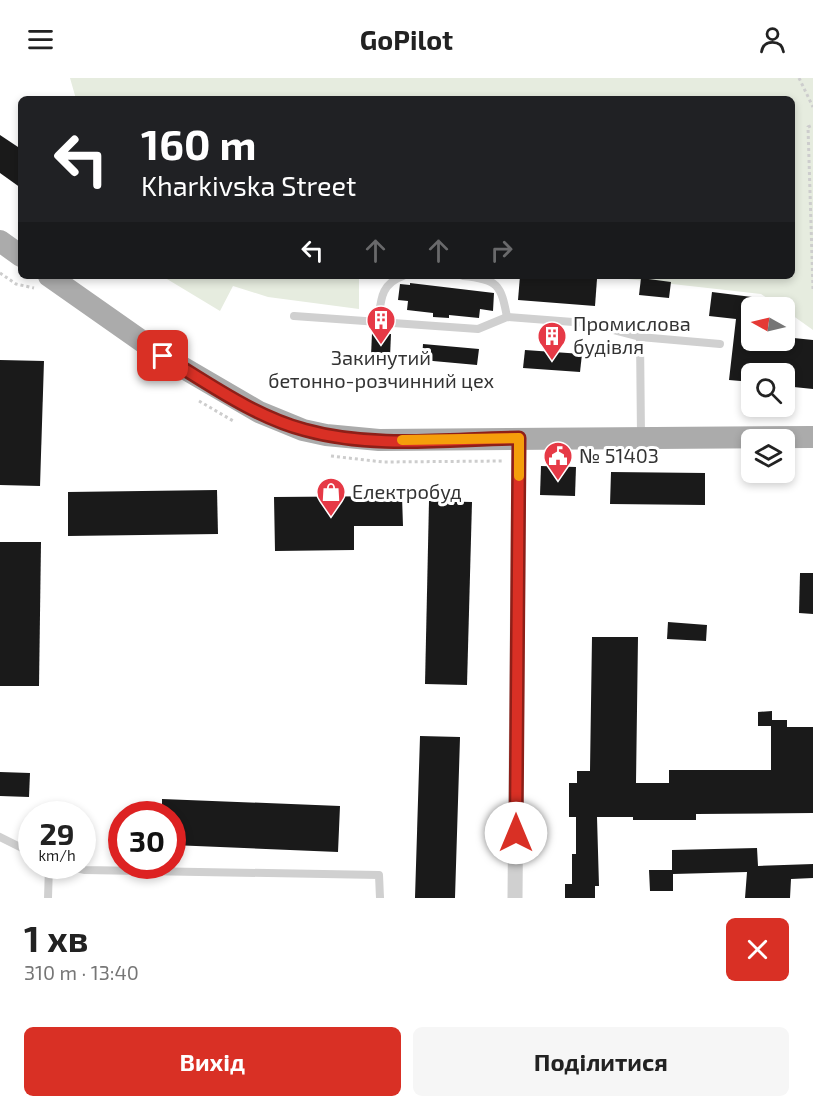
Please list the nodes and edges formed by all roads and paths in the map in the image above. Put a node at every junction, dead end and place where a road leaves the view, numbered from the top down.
1 (799, 78) edge
2 (813, 107) edge
3 (813, 125) edge
4 (0, 242) edge
5 (18, 254) edge
6 (0, 273) edge
7 (394, 279) edge
8 (476, 279) edge
9 (44, 282) edge
10 (813, 289) edge
11 (294, 316) dead end
12 (507, 317) junction
13 (378, 322) junction
14 (640, 337) junction
15 (720, 344) dead end
16 (193, 397) dead end
17 (238, 424) dead end
18 (813, 436) edge
19 (641, 438) junction
20 (519, 449) junction
21 (330, 456) dead end
22 (0, 837) edge
23 (18, 846) edge
24 (96, 870) edge
25 (49, 879) edge
26 (48, 898) edge
27 (380, 898) edge
28 (516, 898) edge

1 - 2 path
3 - 10 path
4 - 5 main road
6 - 9 path
7 - 13 lane
8 - 12 lane
9 - 20 main road
11 - 13 lane
12 - 13 lane
12 - 14 lane
14 - 15 lane
14 - 19 lane
16 - 17 path
18 - 19 main road
19 - 20 main road
20 - 21 path
20 - 28 street
22 - 23 lane
24 - 27 lane
25 - 26 lane

